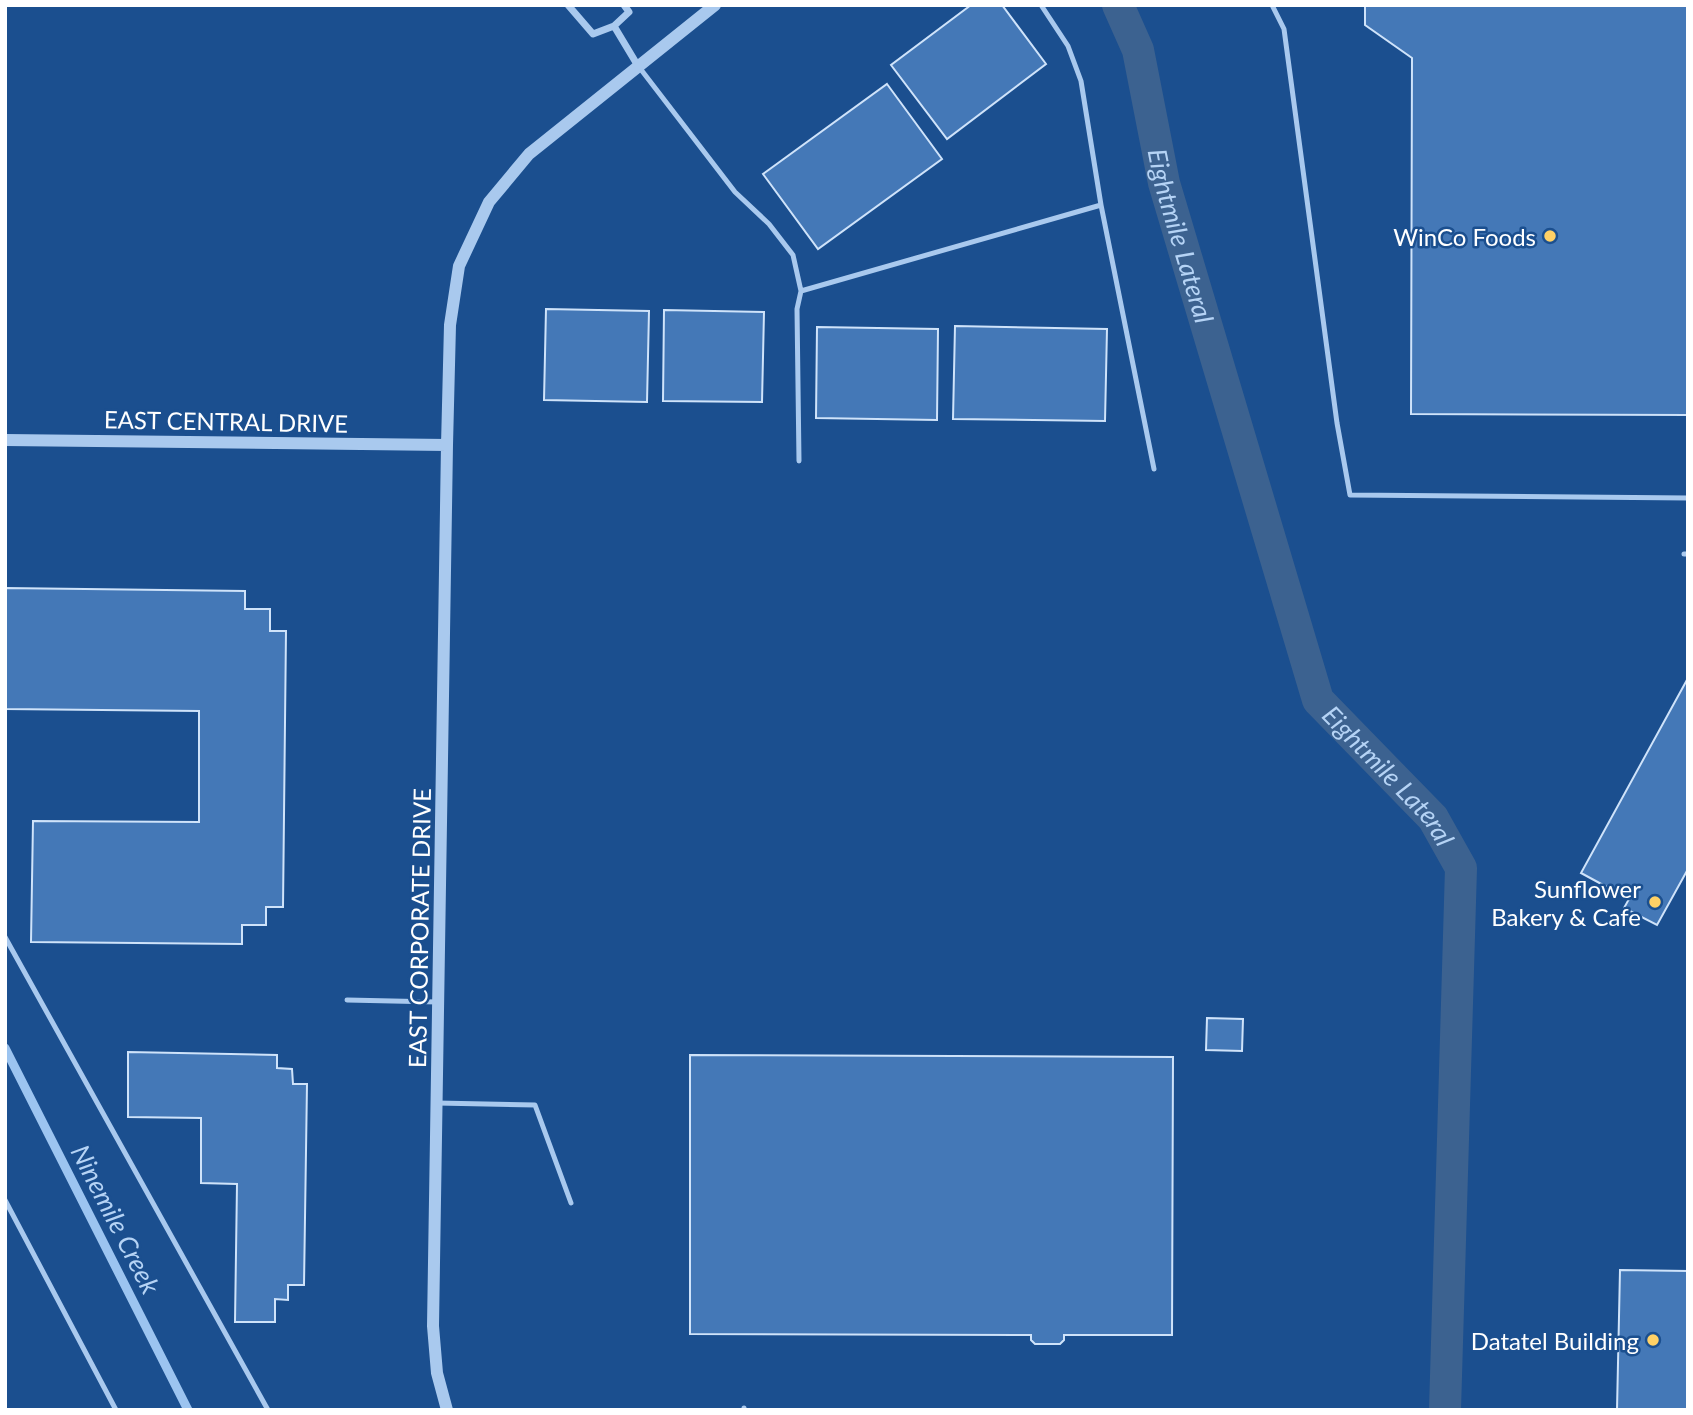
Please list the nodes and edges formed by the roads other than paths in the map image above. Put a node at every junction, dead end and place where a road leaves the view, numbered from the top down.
1 (568, 5) edge
2 (624, 5) edge
3 (715, 5) edge
4 (1041, 5) edge
5 (1272, 5) edge
6 (614, 26) junction
7 (638, 66) junction
8 (1101, 205) junction
9 (801, 291) junction
10 (5, 440) edge
11 (447, 445) junction
12 (799, 461) dead end
13 (1154, 469) dead end
14 (1688, 498) edge
15 (5, 937) edge
16 (347, 1000) dead end
17 (439, 1002) junction
18 (437, 1103) junction
19 (5, 1200) edge
20 (570, 1203) dead end
21 (116, 1410) edge
22 (268, 1410) edge
23 (447, 1410) edge

1 - 6 street
2 - 6 street
3 - 7 street, EAST CORPORATE DRIVE
4 - 8 lane
5 - 14 lane
6 - 7 street
7 - 9 lane
7 - 11 street, EAST CORPORATE DRIVE
8 - 9 lane
8 - 13 lane
9 - 12 lane
10 - 11 street, EAST CENTRAL DRIVE
11 - 17 street, EAST CORPORATE DRIVE
15 - 22 lane
16 - 17 lane
17 - 18 street, EAST CORPORATE DRIVE
18 - 20 lane
18 - 23 street, EAST CORPORATE DRIVE
19 - 21 lane

